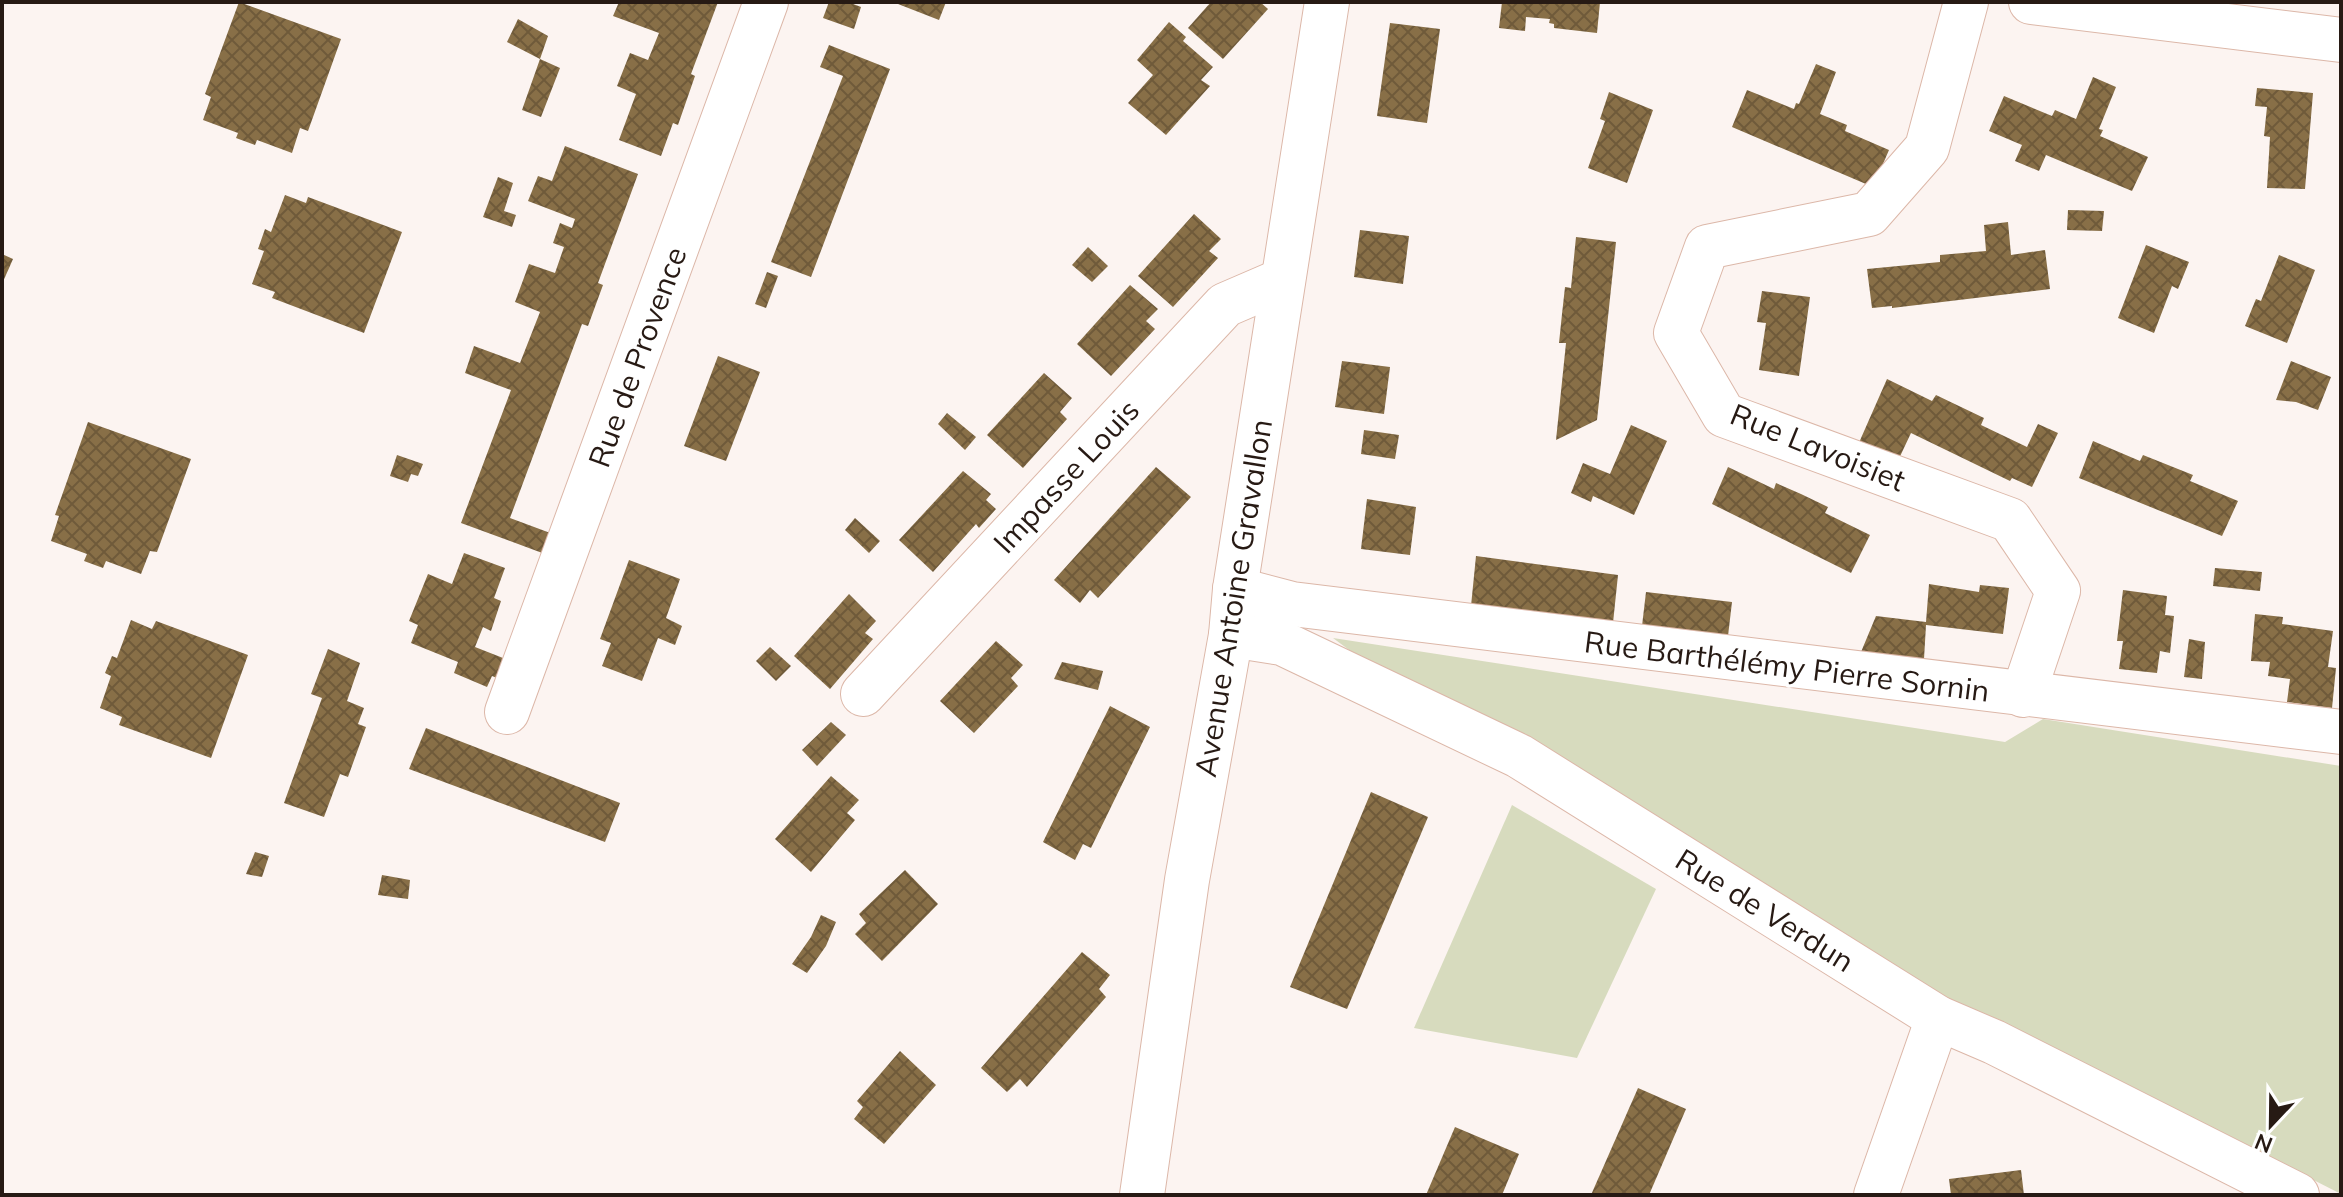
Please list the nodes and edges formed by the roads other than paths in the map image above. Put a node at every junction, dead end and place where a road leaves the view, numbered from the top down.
1 (766, 2) edge
2 (1327, 2) edge
3 (1966, 2) edge
4 (2031, 2) edge
5 (2184, 11) edge
6 (2341, 40) edge
7 (1283, 280) junction
8 (1235, 589) junction
9 (1231, 635) junction
10 (863, 694) dead end
11 (2023, 695) junction
12 (507, 712) dead end
13 (2341, 732) edge
14 (1938, 1018) junction
15 (2282, 1191) edge
16 (1142, 1195) edge
17 (1876, 1195) edge

1 - 12 street, Rue de Provence
2 - 7 street, Avenue Antoine Gravallon
3 - 11 street, Rue Lavoisiet
4 - 5 street
5 - 6 street
7 - 8 street, Avenue Antoine Gravallon
7 - 10 street, Impasse Louis
8 - 9 street, Avenue Antoine Gravallon
8 - 11 street, Rue Barthélémy Pierre Sornin
9 - 14 street, Rue de Verdun
9 - 16 street, Avenue Antoine Gravallon
11 - 13 street, Rue Barthélémy Pierre Sornin
14 - 15 street, Rue de Verdun
14 - 17 street

